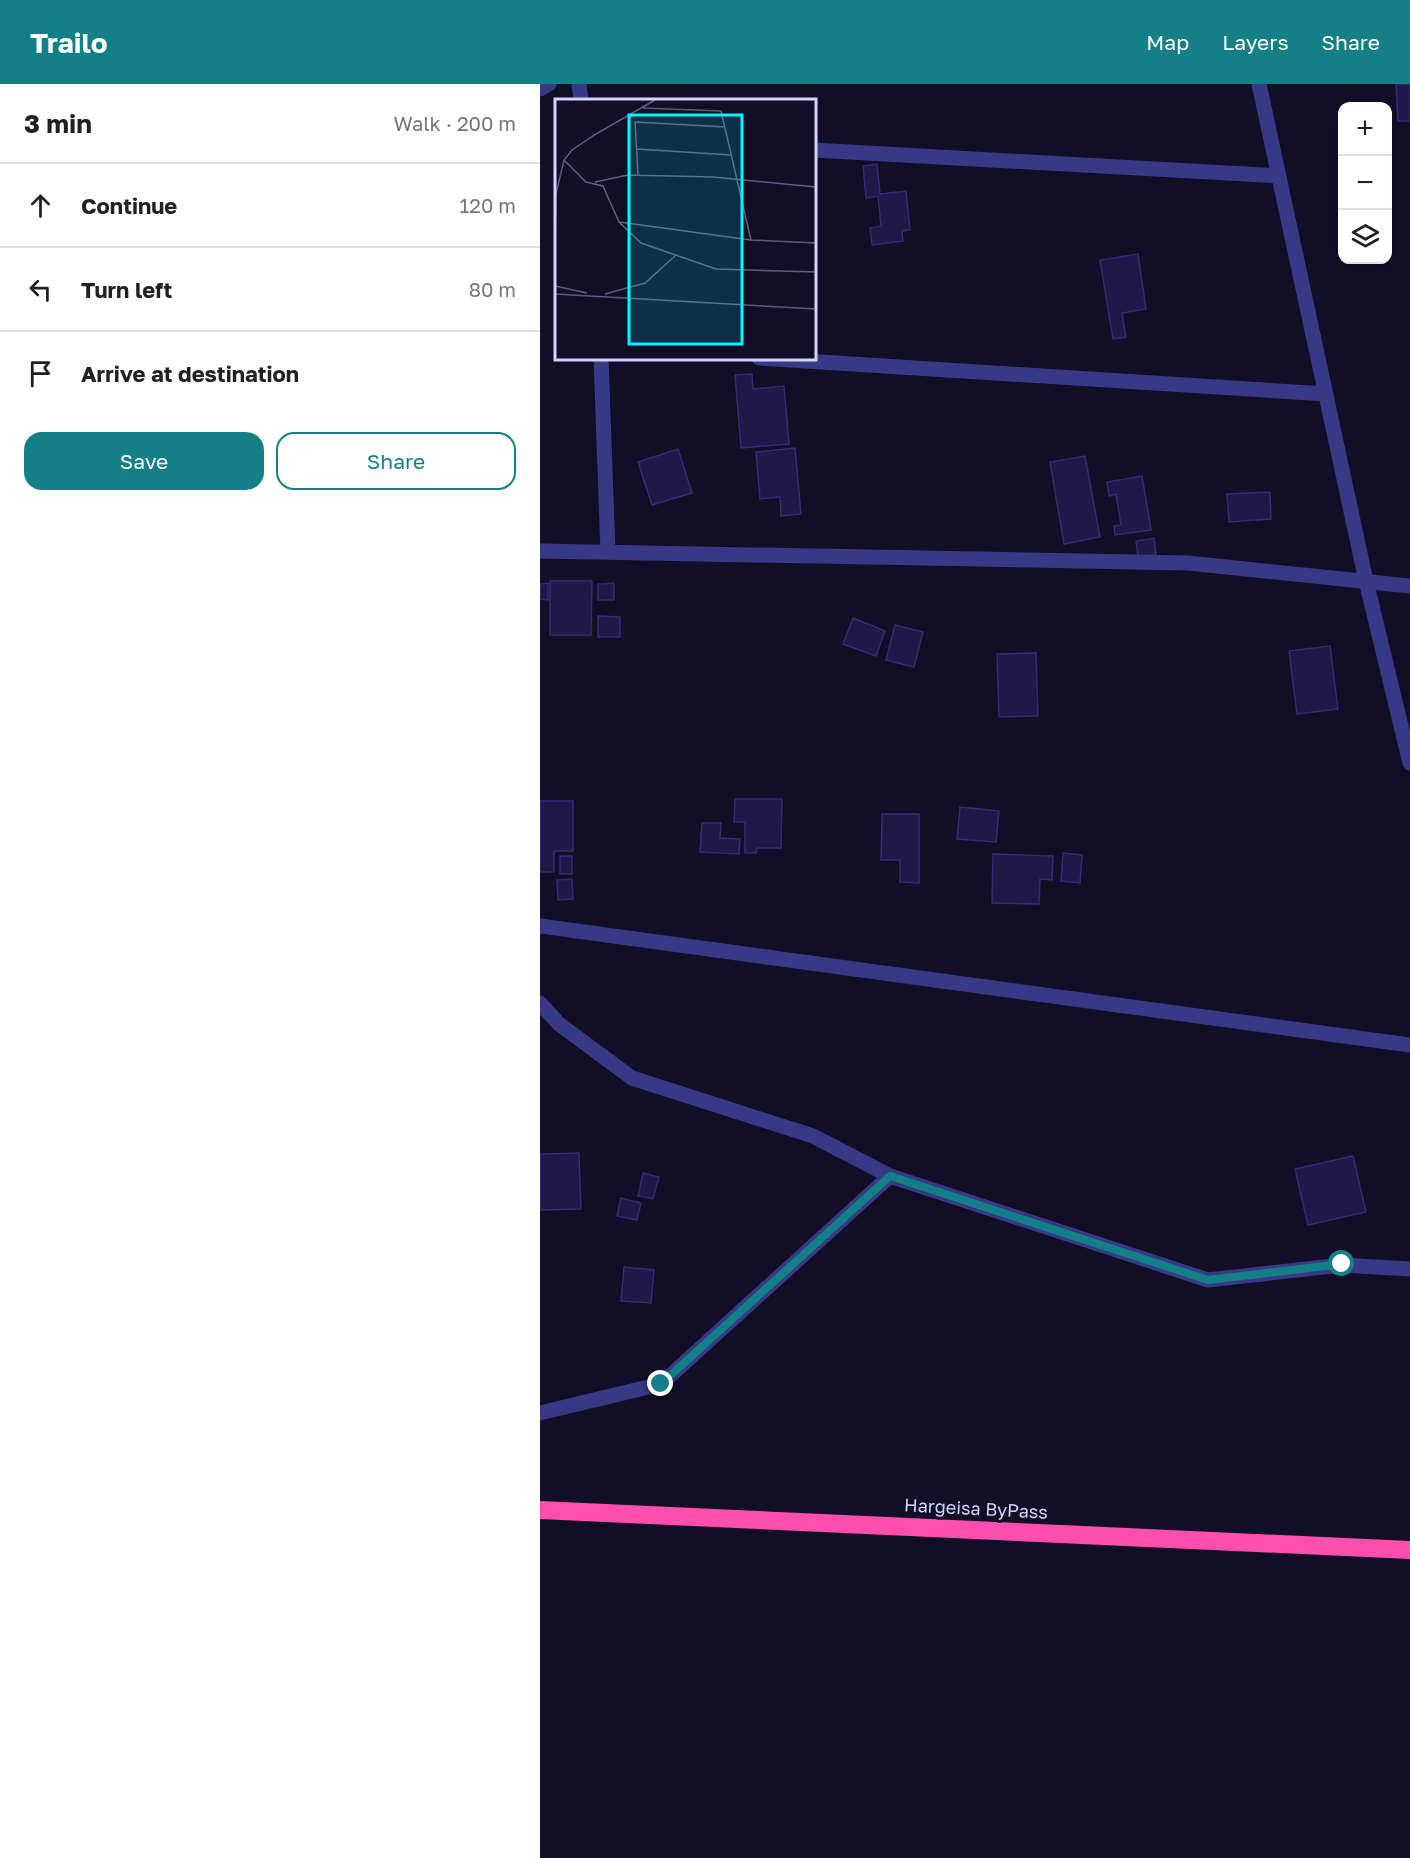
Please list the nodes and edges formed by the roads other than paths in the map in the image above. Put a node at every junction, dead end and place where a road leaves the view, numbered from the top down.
1 (549, 84) edge
2 (579, 84) edge
3 (1259, 84) edge
4 (540, 89) edge
5 (581, 99) edge
6 (816, 150) edge
7 (1279, 176) junction
8 (601, 360) edge
9 (790, 360) edge
10 (1326, 394) junction
11 (540, 551) edge
12 (608, 552) junction
13 (1366, 581) junction
14 (1410, 586) edge
15 (1410, 762) edge
16 (540, 926) edge
17 (540, 1003) edge
18 (1410, 1045) edge
19 (890, 1176) junction
20 (1410, 1269) edge
21 (540, 1413) edge
22 (540, 1510) edge
23 (1410, 1550) edge

1 - 4 street
2 - 5 street
3 - 7 street
6 - 7 street
7 - 10 street
8 - 12 street
9 - 10 street
10 - 13 street
11 - 12 street
12 - 13 street
13 - 14 street
13 - 15 street
16 - 18 street
17 - 19 street
19 - 20 street
19 - 21 street
22 - 23 highway, Hargeisa ByPass

